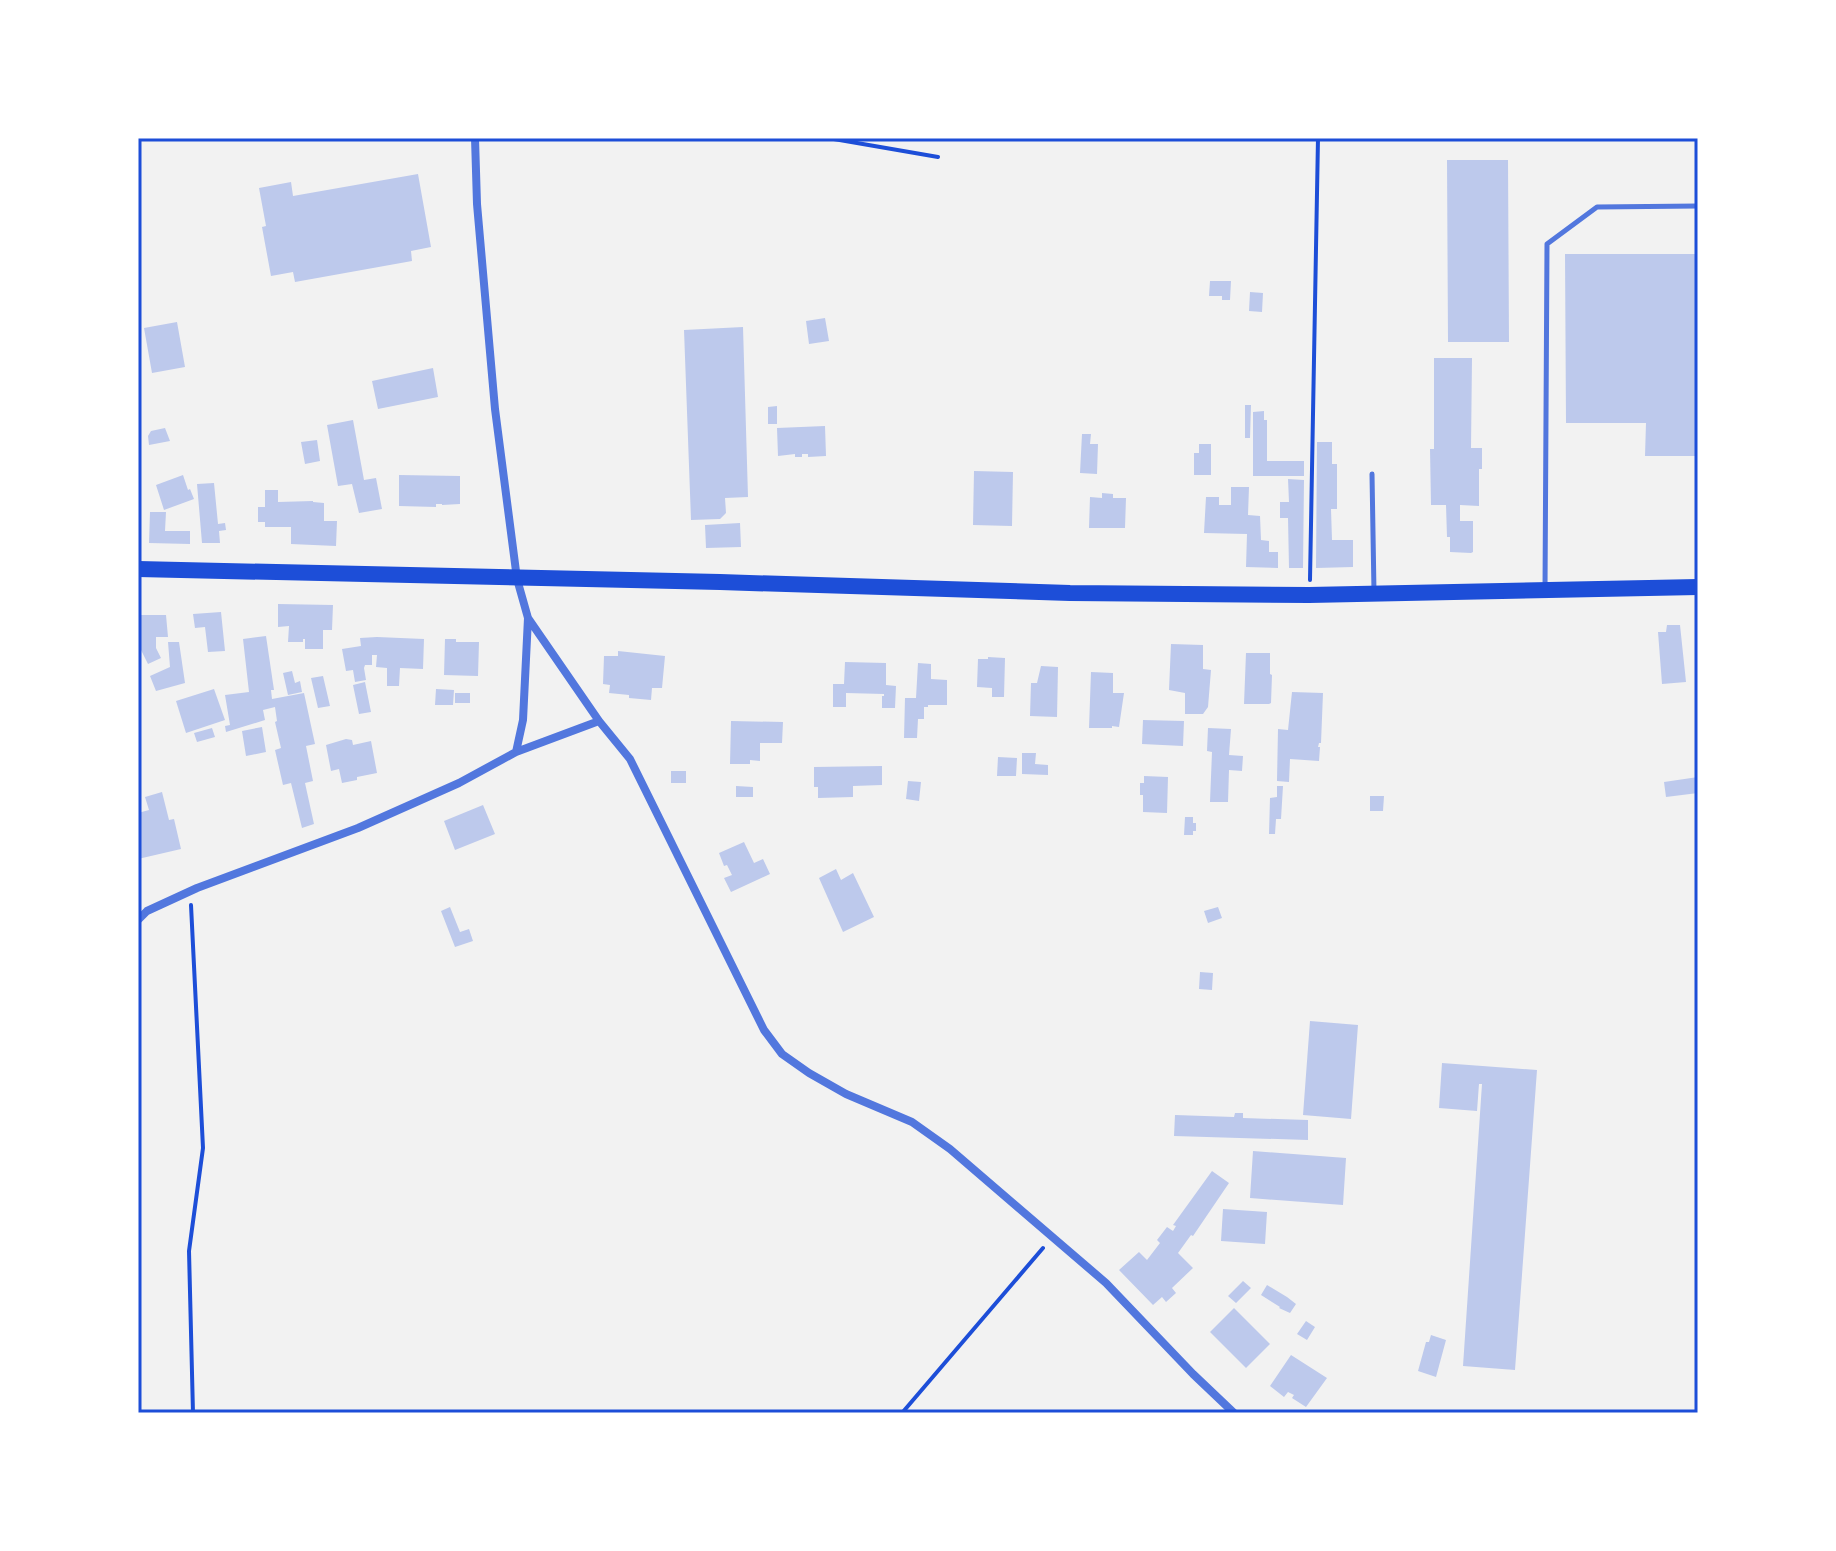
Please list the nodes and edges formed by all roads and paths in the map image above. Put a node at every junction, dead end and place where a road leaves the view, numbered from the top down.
1 (475, 138) edge
2 (828, 138) edge
3 (1318, 138) edge
4 (938, 157) dead end
5 (1698, 206) edge
6 (1372, 474) dead end
7 (138, 569) edge
8 (517, 579) junction
9 (1698, 587) edge
10 (1545, 590) junction
11 (1374, 593) junction
12 (1309, 595) junction
13 (528, 618) junction
14 (599, 721) junction
15 (516, 752) junction
16 (190, 891) junction
17 (138, 920) edge
18 (1053, 1237) junction
19 (193, 1413) edge
20 (902, 1413) edge
21 (1234, 1413) edge

1 - 8 street
2 - 4 path
3 - 12 path
5 - 10 lane
6 - 11 lane
7 - 8 main road
8 - 12 main road
8 - 13 street
9 - 10 main road
10 - 11 main road
11 - 12 main road
13 - 14 street
13 - 15 street
14 - 15 street
14 - 18 street
15 - 16 street
16 - 17 street
16 - 19 path
18 - 20 path
18 - 21 street

